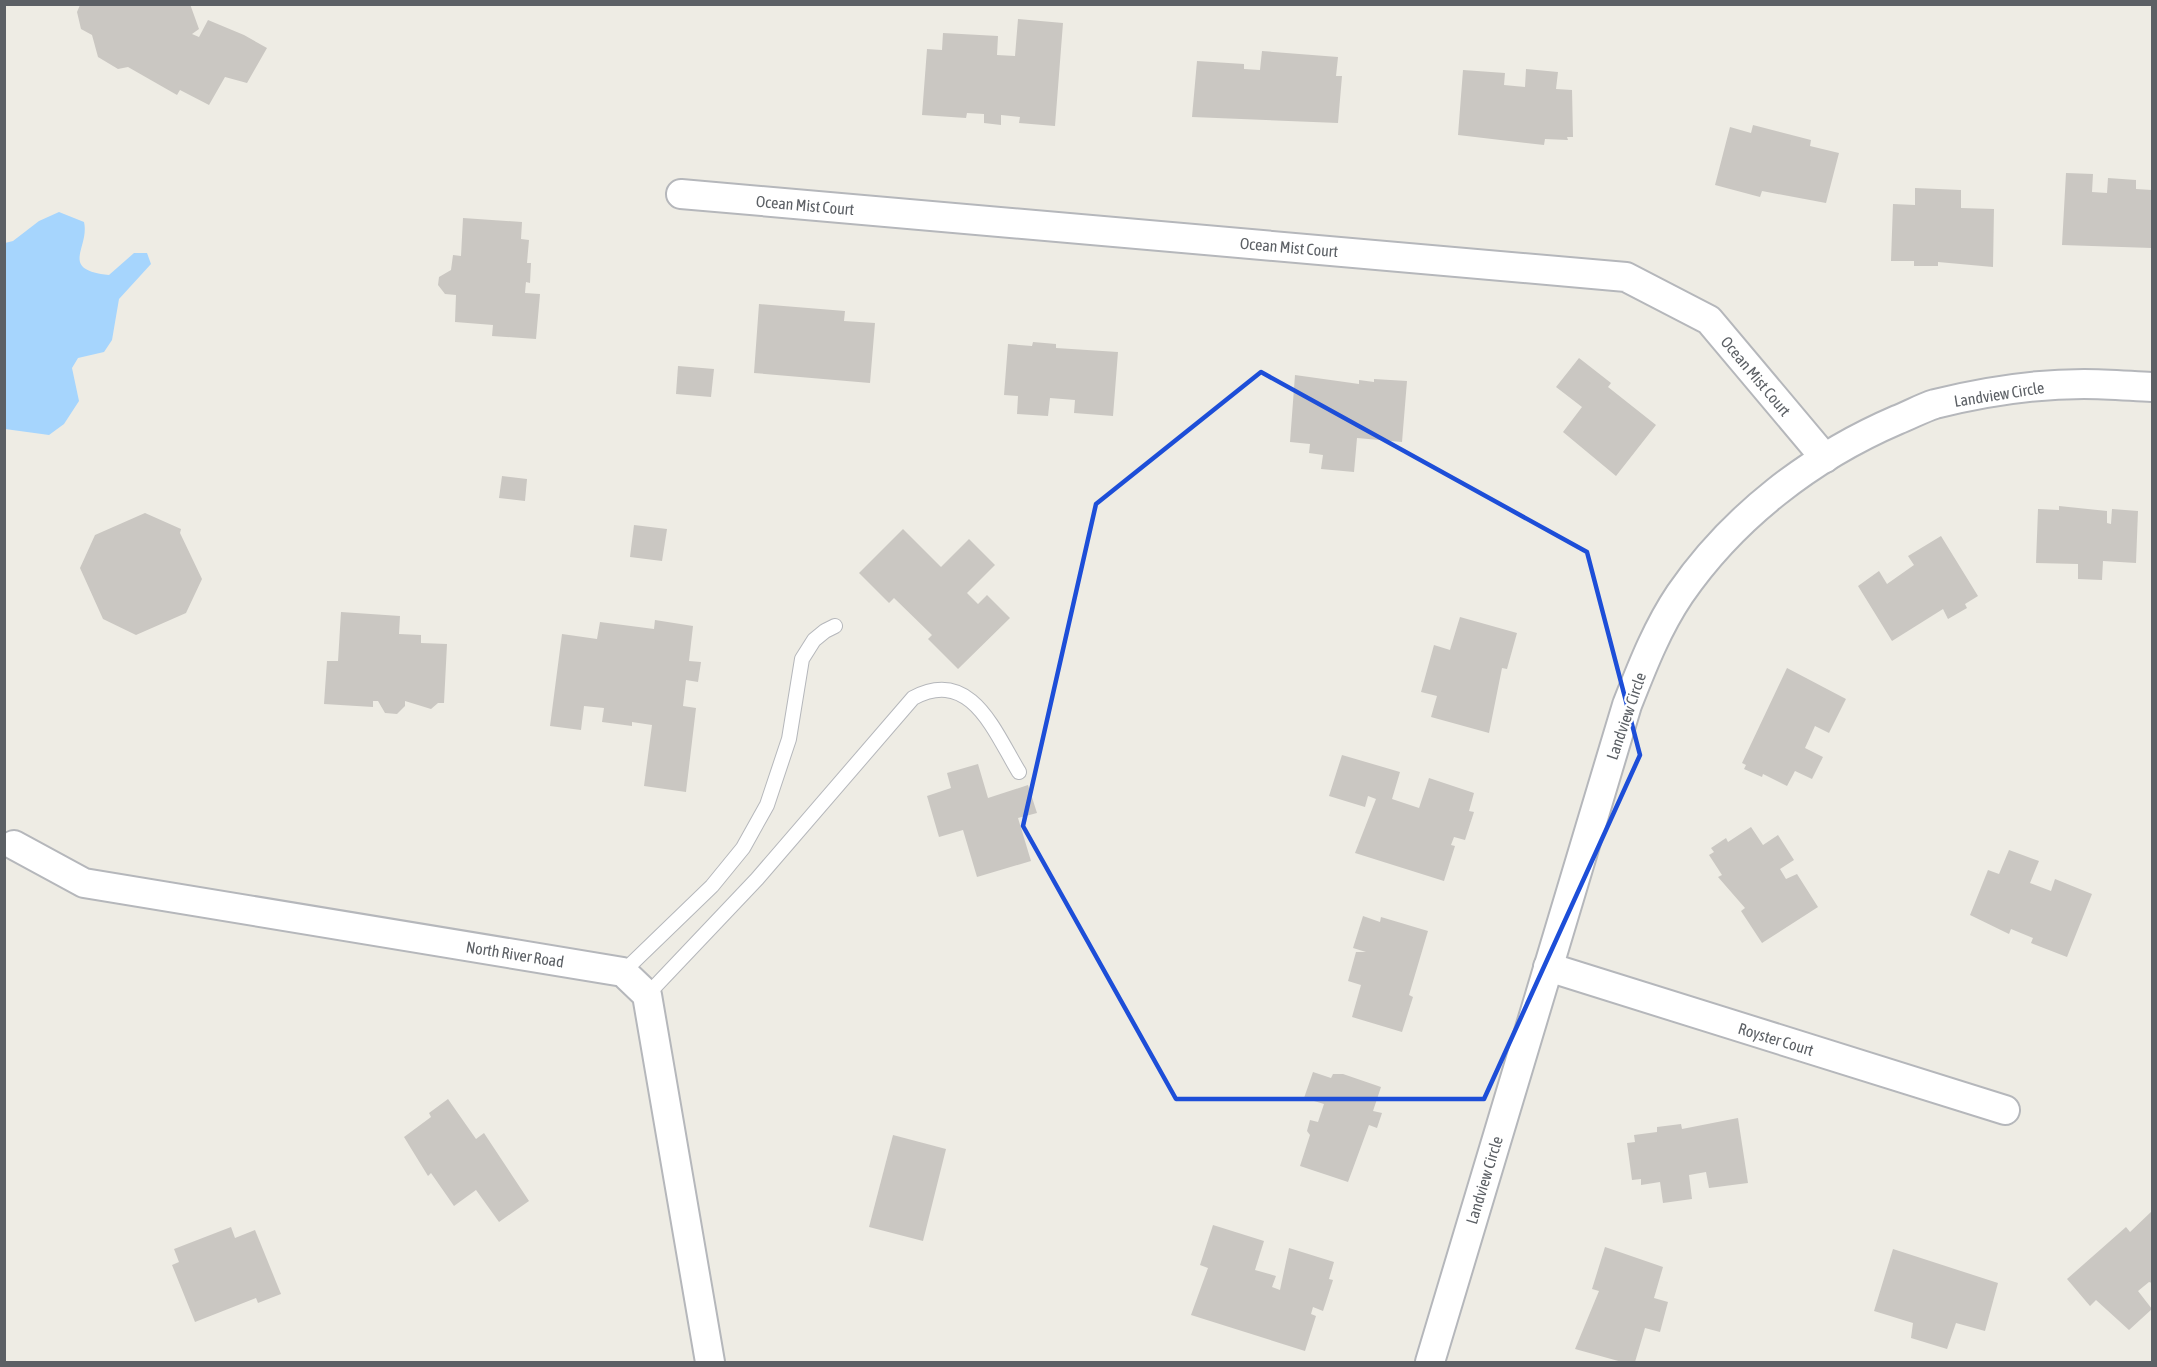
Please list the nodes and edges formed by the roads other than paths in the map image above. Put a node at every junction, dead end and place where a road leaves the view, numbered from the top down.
1 (681, 194) dead end
2 (2152, 387) edge
3 (1825, 458) junction
4 (835, 626) dead end
5 (1019, 772) dead end
6 (14, 845) dead end
7 (1548, 967) junction
8 (623, 972) junction
9 (647, 995) junction
10 (2005, 1110) dead end
11 (710, 1362) edge
12 (1430, 1362) edge

1 - 3 street, Ocean Mist Court
2 - 3 street, Landview Circle
3 - 7 street, Landview Circle
4 - 8 lane
5 - 9 lane
6 - 8 street, North River Road
7 - 10 street, Royster Court
7 - 12 street, Landview Circle
8 - 9 street
9 - 11 street

